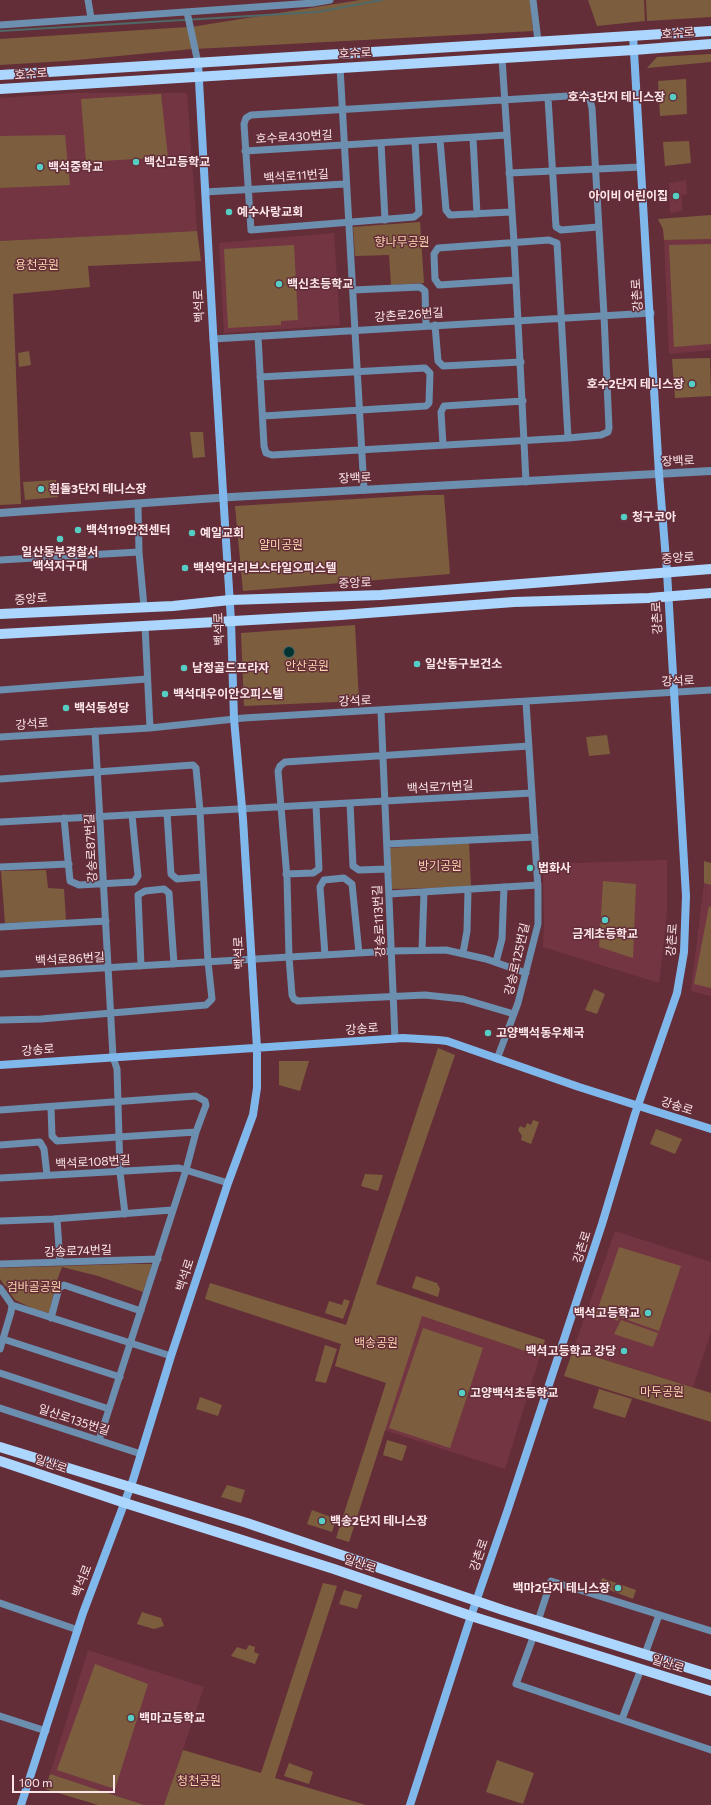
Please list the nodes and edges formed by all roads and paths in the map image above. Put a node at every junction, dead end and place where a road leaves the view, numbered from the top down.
1 (88, 0) edge
2 (330, 0) edge
3 (533, 0) edge
4 (313, 2) edge
5 (188, 14) junction
6 (91, 18) junction
7 (0, 25) edge
8 (711, 31) edge
9 (633, 36) junction
10 (538, 41) junction
11 (711, 44) edge
12 (634, 50) junction
13 (502, 58) junction
14 (198, 63) junction
15 (340, 67) junction
16 (0, 75) edge
17 (199, 76) junction
18 (0, 89) edge
19 (548, 98) junction
20 (505, 100) junction
21 (342, 109) junction
22 (246, 118) joint
23 (507, 136) junction
24 (473, 138) junction
25 (440, 140) junction
26 (415, 141) junction
27 (381, 143) junction
28 (343, 146) junction
29 (245, 150) junction
30 (641, 167) junction
31 (594, 169) junction
32 (553, 171) junction
33 (509, 173) junction
34 (345, 184) junction
35 (248, 190) junction
36 (205, 192) junction
37 (511, 212) junction
38 (477, 214) junction
39 (385, 220) junction
40 (348, 222) junction
41 (598, 230) junction
42 (514, 242) junction
43 (516, 280) junction
44 (353, 290) junction
45 (650, 313) junction
46 (604, 315) junction
47 (562, 317) junction
48 (518, 320) junction
49 (426, 325) junction
50 (435, 325) junction
51 (356, 330) junction
52 (258, 336) junction
53 (213, 339) junction
54 (520, 362) junction
55 (358, 372) junction
56 (260, 377) junction
57 (523, 401) junction
58 (360, 410) junction
59 (262, 416) junction
60 (568, 438) junction
61 (525, 440) junction
62 (443, 445) junction
63 (362, 450) junction
64 (711, 471) edge
65 (659, 474) junction
66 (526, 482) junction
67 (364, 490) junction
68 (224, 498) junction
69 (138, 504) junction
70 (0, 513) edge
71 (139, 552) junction
72 (0, 560) edge
73 (711, 569) edge
74 (667, 572) junction
75 (711, 593) edge
76 (668, 597) junction
77 (230, 600) junction
78 (144, 607) junction
79 (0, 614) edge
80 (231, 621) junction
81 (145, 625) junction
82 (0, 634) edge
83 (147, 679) junction
84 (0, 690) edge
85 (711, 690) edge
86 (674, 691) junction
87 (526, 702) junction
88 (381, 711) junction
89 (234, 719) junction
90 (150, 728) junction
91 (95, 731) junction
92 (0, 737) edge
93 (529, 746) junction
94 (382, 756) junction
95 (98, 773) junction
96 (0, 779) edge
97 (532, 793) junction
98 (384, 801) junction
99 (350, 803) junction
100 (316, 805) junction
101 (281, 807) junction
102 (242, 809) junction
103 (200, 812) junction
104 (167, 813) junction
105 (132, 815) junction
106 (100, 816) junction
107 (64, 818) junction
108 (0, 822) edge
109 (535, 837) junction
110 (387, 844) junction
111 (69, 864) junction
112 (0, 867) edge
113 (388, 869) junction
114 (286, 876) junction
115 (203, 878) junction
116 (104, 883) junction
117 (538, 885) junction
118 (504, 887) junction
119 (468, 890) junction
120 (424, 892) junction
121 (389, 894) junction
122 (106, 921) junction
123 (0, 927) edge
124 (422, 950) junction
125 (392, 951) junction
126 (359, 953) junction
127 (462, 953) junction
128 (325, 955) junction
129 (290, 957) junction
130 (251, 959) junction
131 (208, 962) junction
132 (496, 962) junction
133 (174, 964) junction
134 (141, 966) junction
135 (108, 968) junction
136 (526, 973) junction
137 (0, 974) edge
138 (394, 996) junction
139 (111, 1012) junction
140 (514, 1014) junction
141 (0, 1020) edge
142 (395, 1039) junction
143 (257, 1048) junction
144 (113, 1057) junction
145 (497, 1059) junction
146 (0, 1065) edge
147 (119, 1102) junction
148 (638, 1106) junction
149 (48, 1107) junction
150 (0, 1110) edge
151 (711, 1129) edge
152 (196, 1132) junction
153 (120, 1138) junction
154 (0, 1145) edge
155 (186, 1170) junction
156 (120, 1172) junction
157 (47, 1175) junction
158 (0, 1178) edge
159 (228, 1183) junction
160 (172, 1210) junction
161 (125, 1214) junction
162 (55, 1219) junction
163 (0, 1222) edge
164 (158, 1259) junction
165 (60, 1262) junction
166 (0, 1264) edge
167 (0, 1288) edge
168 (12, 1305) junction
169 (141, 1311) junction
170 (51, 1318) junction
171 (3, 1339) junction
172 (131, 1343) junction
173 (0, 1349) edge
174 (171, 1356) junction
175 (0, 1373) edge
176 (120, 1377) junction
177 (0, 1408) edge
178 (109, 1409) junction
179 (99, 1440) junction
180 (0, 1447) edge
181 (141, 1454) junction
182 (0, 1461) edge
183 (130, 1486) junction
184 (124, 1503) junction
185 (476, 1600) junction
186 (0, 1604) edge
187 (660, 1615) junction
188 (471, 1616) junction
189 (538, 1620) junction
190 (78, 1630) junction
191 (711, 1631) edge
192 (534, 1635) junction
193 (646, 1654) junction
194 (641, 1669) junction
195 (711, 1675) edge
196 (711, 1691) edge
197 (0, 1716) edge
198 (622, 1719) junction
199 (46, 1731) junction
200 (711, 1750) edge
201 (22, 1805) edge
202 (410, 1805) edge

1 - 6 street
2 - 4 street
3 - 10 street
4 - 5 street
5 - 6 street
5 - 14 street
6 - 7 street
8 - 9 main road, 호수로
9 - 10 main road, 호수로
9 - 12 main road, 강촌로
10 - 14 main road, 호수로
11 - 12 main road, 호수로
12 - 13 main road, 호수로
12 - 30 main road, 강촌로
13 - 15 main road, 호수로
13 - 20 street
14 - 16 main road, 호수로
14 - 17 main road, 백석로
15 - 17 main road, 호수로
15 - 21 street, 호수로430번길
17 - 18 main road, 호수로
17 - 36 main road, 백석로
19 - 20 street, 호수로430번길
19 - 31 street, 호수로430번길
19 - 32 street
20 - 21 street, 호수로430번길
20 - 23 street
21 - 22 street, 호수로430번길
21 - 28 street, 호수로430번길
22 - 29 street, 백석로11번길
23 - 24 street, 호수로430번길
23 - 33 street
24 - 25 street, 호수로430번길
24 - 38 street
25 - 26 street, 호수로430번길
25 - 38 street
26 - 27 street, 호수로430번길
26 - 39 street
27 - 28 street, 호수로430번길
27 - 39 street
28 - 29 street, 호수로430번길
28 - 34 street, 호수로430번길
29 - 35 street, 백석로11번길
30 - 31 street
30 - 45 main road, 강촌로
31 - 32 street
31 - 41 street
32 - 33 street
32 - 41 street
33 - 37 street
34 - 35 street, 백석로11번길
34 - 40 street, 호수로430번길
35 - 36 street, 백석로11번길
35 - 40 street
36 - 53 main road, 백석로
37 - 38 street
37 - 42 street
39 - 40 street
40 - 44 street, 호수로430번길
41 - 46 street
42 - 43 street
42 - 43 street
42 - 47 street
43 - 48 street
44 - 49 street
44 - 51 street, 호수로430번길
45 - 46 street, 강촌로26번길
45 - 65 main road, 강촌로
46 - 47 street, 강촌로26번길
46 - 60 street
47 - 48 street, 강촌로26번길
47 - 60 street
48 - 50 street, 강촌로26번길
48 - 54 street
49 - 50 street, 강촌로26번길
49 - 51 street, 강촌로26번길
50 - 54 street
51 - 52 street, 강촌로26번길
51 - 55 street, 호수로430번길
52 - 53 street, 강촌로26번길
52 - 56 street
53 - 68 main road, 백석로
54 - 57 street
55 - 56 street
55 - 58 street, 호수로430번길
55 - 58 street
56 - 59 street
57 - 61 street
57 - 62 street
58 - 59 street
58 - 63 street, 호수로430번길
59 - 63 street
60 - 61 street
61 - 62 street
61 - 66 street
62 - 63 street
63 - 67 street, 호수로430번길
64 - 65 street, 장백로
65 - 66 street, 장백로
65 - 74 main road, 강촌로
66 - 67 street, 장백로
67 - 68 street, 장백로
68 - 69 street, 장백로
68 - 77 main road, 백석로
69 - 70 street, 장백로
69 - 71 street
71 - 72 street
71 - 78 street
73 - 74 main road, 중앙로
74 - 76 main road, 강촌로
74 - 77 main road, 중앙로
75 - 76 main road
76 - 80 main road
76 - 86 main road, 강촌로
77 - 78 main road, 중앙로
77 - 80 main road, 백석로
78 - 79 main road, 중앙로
80 - 81 main road
80 - 89 main road, 백석로
81 - 82 main road
81 - 83 street
83 - 84 street
83 - 90 street
85 - 86 street, 강석로
86 - 87 street, 강석로
86 - 148 main road, 강촌로
87 - 88 street, 강석로
87 - 93 street, 강송로125번길
88 - 89 street, 강석로
88 - 94 street, 강송로113번길
89 - 90 street, 강석로
89 - 102 main road, 백석로
90 - 91 street, 강석로
91 - 92 street, 강석로
91 - 95 street, 강송로87번길
93 - 94 street
93 - 97 street, 강송로125번길
94 - 98 street, 강송로113번길
94 - 101 street
95 - 96 street
95 - 103 street
95 - 106 street, 강송로87번길
97 - 98 street, 백석로71번길
97 - 109 street, 강송로125번길
98 - 99 street, 백석로71번길
98 - 110 street, 강송로113번길
99 - 100 street, 백석로71번길
99 - 113 street
100 - 101 street, 백석로71번길
100 - 114 street
101 - 102 street, 백석로71번길
101 - 114 street
102 - 103 street, 백석로71번길
102 - 130 main road, 백석로
103 - 104 street, 백석로71번길
103 - 115 street
104 - 105 street, 백석로71번길
104 - 115 street
105 - 106 street, 백석로71번길
105 - 116 street
106 - 107 street, 백석로71번길
106 - 116 street, 강송로87번길
107 - 108 street, 백석로71번길
107 - 111 street
109 - 110 street
109 - 117 street, 강송로125번길
110 - 113 street, 강송로113번길
111 - 112 street
111 - 116 street
113 - 121 street, 강송로113번길
114 - 129 street
115 - 131 street
116 - 122 street, 강송로87번길
117 - 118 street
117 - 136 street, 강송로125번길
118 - 119 street
118 - 132 street
119 - 120 street
119 - 127 street
120 - 121 street
120 - 124 street
121 - 125 street, 강송로113번길
122 - 123 street
122 - 135 street, 강송로87번길
124 - 125 street, 백석로86번길
124 - 127 street, 백석로86번길
125 - 126 street, 백석로86번길
125 - 138 street, 강송로113번길
126 - 128 street, 백석로86번길
126 - 128 street
127 - 132 street, 백석로86번길
128 - 129 street, 백석로86번길
129 - 130 street, 백석로86번길
129 - 138 street
130 - 131 street, 백석로86번길
130 - 143 main road, 백석로
131 - 133 street, 백석로86번길
131 - 139 street
132 - 136 street, 백석로86번길
133 - 134 street, 백석로86번길
133 - 134 street
134 - 135 street, 백석로86번길
135 - 137 street, 백석로86번길
135 - 139 street, 강송로87번길
136 - 140 street, 강송로125번길
138 - 140 street, 강송로125번길
138 - 142 street, 강송로113번길
139 - 141 street
139 - 144 street, 강송로87번길
140 - 145 street, 강송로125번길
142 - 143 main road, 강송로
142 - 145 main road, 강송로
143 - 144 main road, 강송로
143 - 159 main road, 백석로
144 - 146 main road, 강송로
144 - 147 street, 강송로87번길
145 - 148 main road, 강송로
147 - 149 street
147 - 152 street
147 - 153 street, 강송로87번길
148 - 151 main road, 강송로
148 - 185 main road, 강촌로
149 - 150 street
149 - 153 street
152 - 153 street
152 - 155 street
153 - 156 street, 강송로87번길
154 - 157 street
155 - 156 street, 백석로108번길
155 - 159 street, 백석로108번길
155 - 160 street
156 - 157 street, 백석로108번길
156 - 161 street, 강송로87번길
157 - 158 street, 백석로108번길
159 - 174 main road, 백석로
160 - 161 street
160 - 164 street
161 - 162 street
162 - 163 street
162 - 165 street
164 - 165 street, 강송로74번길
164 - 169 street
165 - 166 street, 강송로74번길
167 - 168 street
168 - 170 street
168 - 171 street
169 - 170 street
169 - 172 street
170 - 172 street
171 - 173 street
171 - 176 street
172 - 174 street
172 - 176 street
174 - 181 main road, 백석로
175 - 178 street, 일산로135번길
176 - 178 street
177 - 179 street, 일산로135번길
178 - 179 street
179 - 181 street, 일산로135번길
180 - 183 main road, 일산로
181 - 183 main road, 백석로
182 - 184 main road, 일산로
183 - 184 main road, 백석로
183 - 185 main road, 일산로
184 - 188 main road, 일산로
184 - 190 main road, 백석로
185 - 188 main road, 강촌로
185 - 189 main road, 일산로
186 - 190 street
187 - 189 street
187 - 191 street
187 - 193 street
188 - 192 main road, 일산로
188 - 202 main road, 강촌로
189 - 193 main road, 일산로
190 - 199 main road, 백석로
192 - 194 main road, 일산로
192 - 198 street
193 - 195 main road, 일산로
194 - 196 main road, 일산로
194 - 198 street
197 - 199 street
198 - 200 street
199 - 201 main road, 백석로

